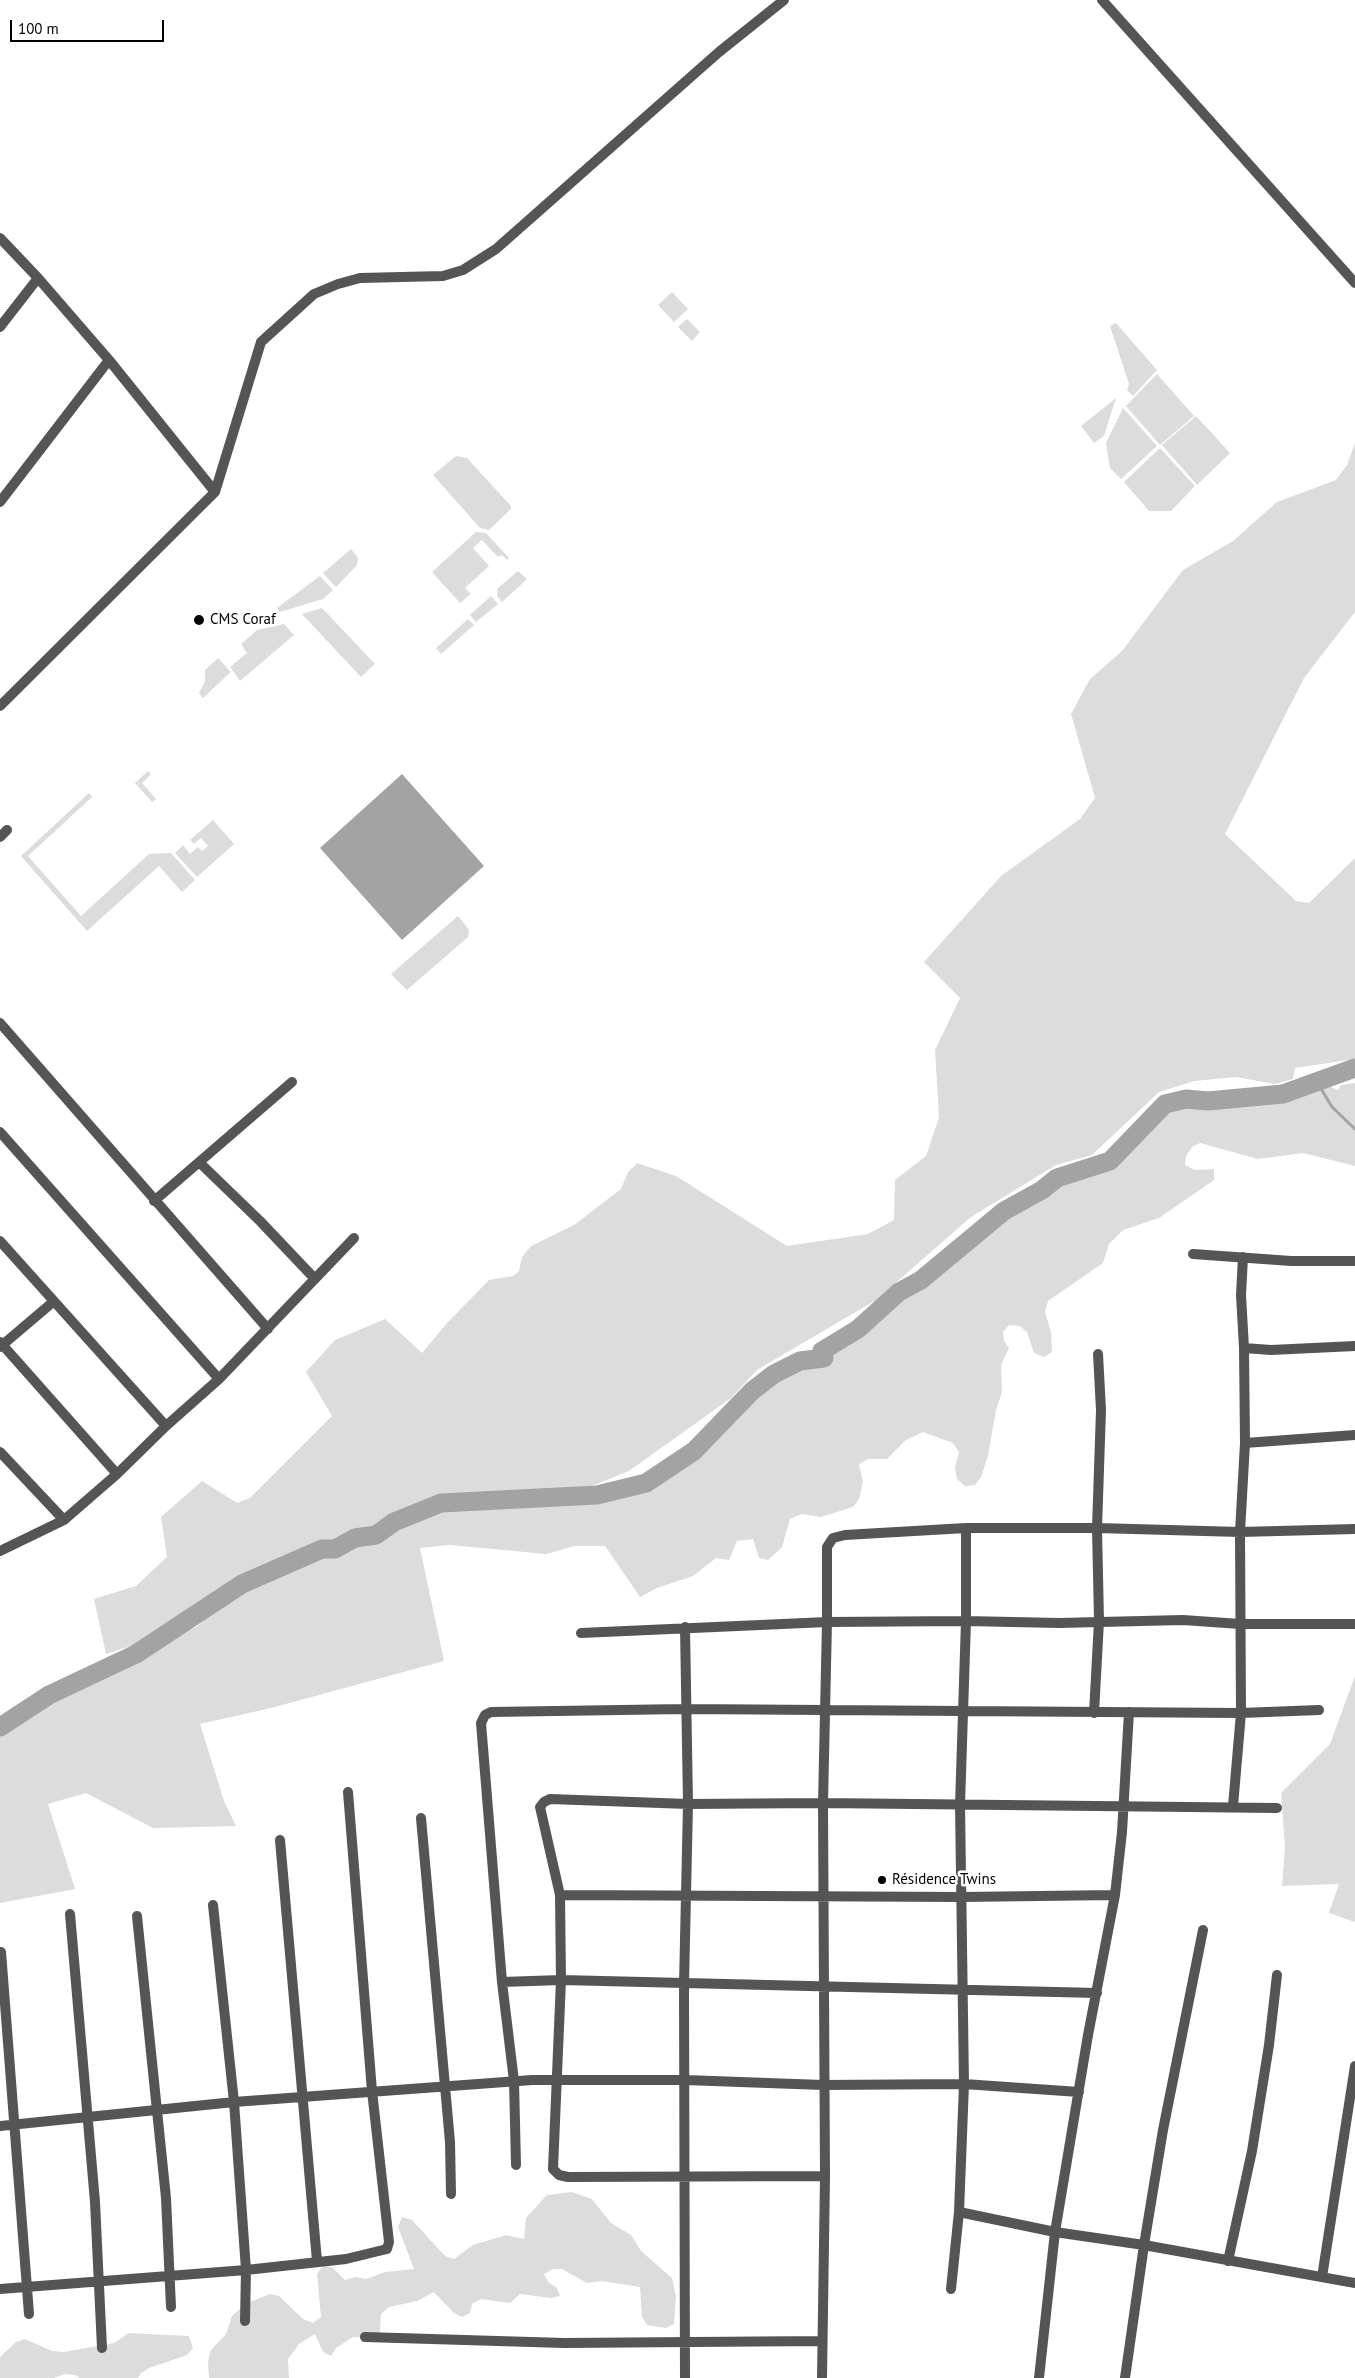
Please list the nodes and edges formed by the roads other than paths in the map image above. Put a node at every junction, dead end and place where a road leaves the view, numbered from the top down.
1 (784, 0) edge
2 (1102, 0) edge
3 (0, 238) edge
4 (38, 278) junction
5 (1355, 283) edge
6 (0, 327) edge
7 (109, 360) junction
8 (215, 492) junction
9 (0, 502) edge
10 (0, 706) edge
11 (0, 1023) edge
12 (292, 1082) dead end
13 (0, 1132) edge
14 (200, 1163) junction
15 (154, 1202) junction
16 (354, 1238) dead end
17 (0, 1241) edge
18 (1192, 1254) dead end
19 (1244, 1257) junction
20 (1355, 1261) edge
21 (315, 1279) junction
22 (53, 1302) junction
23 (268, 1329) junction
24 (1, 1345) edge
25 (1355, 1346) edge
26 (1244, 1348) junction
27 (1098, 1354) dead end
28 (219, 1379) junction
29 (166, 1426) junction
30 (1355, 1435) edge
31 (1245, 1443) junction
32 (0, 1452) edge
33 (117, 1474) junction
34 (64, 1520) junction
35 (966, 1528) junction
36 (1097, 1528) junction
37 (1355, 1529) edge
38 (1240, 1532) junction
39 (0, 1551) edge
40 (966, 1621) junction
41 (1098, 1621) junction
42 (827, 1622) junction
43 (1240, 1624) junction
44 (1355, 1624) edge
45 (685, 1627) junction
46 (581, 1633) dead end
47 (685, 1709) junction
48 (1319, 1710) dead end
49 (826, 1711) junction
50 (963, 1712) junction
51 (1129, 1712) junction
52 (1094, 1713) junction
53 (1241, 1713) junction
54 (348, 1792) dead end
55 (822, 1803) junction
56 (688, 1804) junction
57 (960, 1806) junction
58 (1124, 1806) junction
59 (1234, 1806) junction
60 (1277, 1808) dead end
61 (422, 1818) dead end
62 (280, 1840) dead end
63 (823, 1895) junction
64 (1115, 1895) junction
65 (560, 1896) junction
66 (686, 1898) junction
67 (962, 1898) junction
68 (213, 1906) dead end
69 (70, 1914) dead end
70 (137, 1916) dead end
71 (1203, 1930) dead end
72 (1, 1952) dead end
73 (1277, 1975) dead end
74 (561, 1980) junction
75 (502, 1982) junction
76 (684, 1985) junction
77 (823, 1988) junction
78 (964, 1988) junction
79 (1097, 1992) junction
80 (1355, 2066) edge
81 (556, 2080) junction
82 (685, 2080) junction
83 (514, 2081) junction
84 (964, 2084) junction
85 (823, 2085) junction
86 (446, 2086) junction
87 (372, 2091) junction
88 (1079, 2092) junction
89 (303, 2096) junction
90 (234, 2102) junction
91 (157, 2111) junction
92 (87, 2117) junction
93 (16, 2124) junction
94 (0, 2126) edge
95 (516, 2166) dead end
96 (684, 2176) junction
97 (825, 2176) junction
98 (451, 2194) dead end
99 (959, 2212) junction
100 (1055, 2232) junction
101 (1144, 2244) junction
102 (317, 2260) junction
103 (1228, 2262) junction
104 (246, 2270) junction
105 (169, 2276) junction
106 (1322, 2277) junction
107 (100, 2282) junction
108 (1355, 2283) edge
109 (27, 2288) junction
110 (0, 2289) edge
111 (951, 2289) dead end
112 (171, 2307) dead end
113 (29, 2314) dead end
114 (245, 2321) dead end
115 (365, 2337) dead end
116 (685, 2341) junction
117 (822, 2341) junction
118 (102, 2348) dead end
119 (685, 2378) edge
120 (822, 2378) edge
121 (1039, 2378) edge
122 (1125, 2378) edge

1 - 8 street
2 - 5 street
3 - 4 street
4 - 6 street
4 - 7 street
7 - 8 street
7 - 9 street
8 - 10 street
11 - 15 street
12 - 14 street
13 - 28 street
14 - 15 street
14 - 21 street
15 - 23 street
16 - 21 street
17 - 22 street
18 - 19 street
19 - 20 street
19 - 26 street
21 - 23 street
22 - 24 street
22 - 29 street
23 - 28 street
24 - 33 street
25 - 26 street
26 - 31 street
27 - 36 street
28 - 29 street
29 - 33 street
30 - 31 street
31 - 38 street
32 - 34 street
33 - 34 street
34 - 39 street
35 - 36 street
35 - 40 street
35 - 42 street
36 - 38 street
36 - 41 street
37 - 38 street
38 - 43 street
40 - 41 street
40 - 42 street
40 - 50 street
41 - 43 street
41 - 52 street
42 - 45 street
42 - 49 street
43 - 44 street
43 - 53 street
45 - 46 street
45 - 47 street
47 - 49 street
47 - 56 street
47 - 75 street
48 - 53 street
49 - 50 street
49 - 55 street
50 - 52 street
50 - 57 street
51 - 52 street
51 - 53 street
51 - 58 street
53 - 59 street
54 - 87 street
55 - 56 street
55 - 57 street
55 - 63 street
56 - 65 street
56 - 66 street
57 - 58 street
57 - 67 street
58 - 59 street
58 - 64 street
59 - 60 street
61 - 86 street
62 - 89 street
63 - 66 street
63 - 67 street
63 - 77 street
64 - 67 street
64 - 79 street
65 - 66 street
65 - 74 street
66 - 76 street
67 - 78 street
68 - 90 street
69 - 92 street
70 - 91 street
71 - 101 street
72 - 93 street
73 - 103 street
74 - 75 street
74 - 76 street
74 - 81 street
75 - 83 street
76 - 77 street
76 - 82 street
77 - 78 street
77 - 85 street
78 - 79 street
78 - 84 street
79 - 88 street
80 - 106 street
81 - 82 street
81 - 83 street
81 - 96 street
82 - 85 street
82 - 96 street
83 - 86 street
83 - 95 street
84 - 85 street
84 - 88 street
84 - 99 street
85 - 97 street
86 - 87 street
86 - 98 street
87 - 89 street
87 - 102 street
88 - 100 street
89 - 90 street
89 - 102 street
90 - 91 street
90 - 104 street
91 - 92 street
91 - 105 street
92 - 93 street
92 - 107 street
93 - 94 street
93 - 109 street
96 - 97 street
96 - 116 street
97 - 117 street
99 - 100 street
99 - 111 street
100 - 101 street
100 - 121 street
101 - 103 street
101 - 122 street
102 - 104 street
103 - 106 street
104 - 105 street
104 - 114 street
105 - 107 street
105 - 112 street
106 - 108 street
107 - 109 street
107 - 118 street
109 - 110 street
109 - 113 street
115 - 116 street
116 - 117 street
116 - 119 street
117 - 120 street

